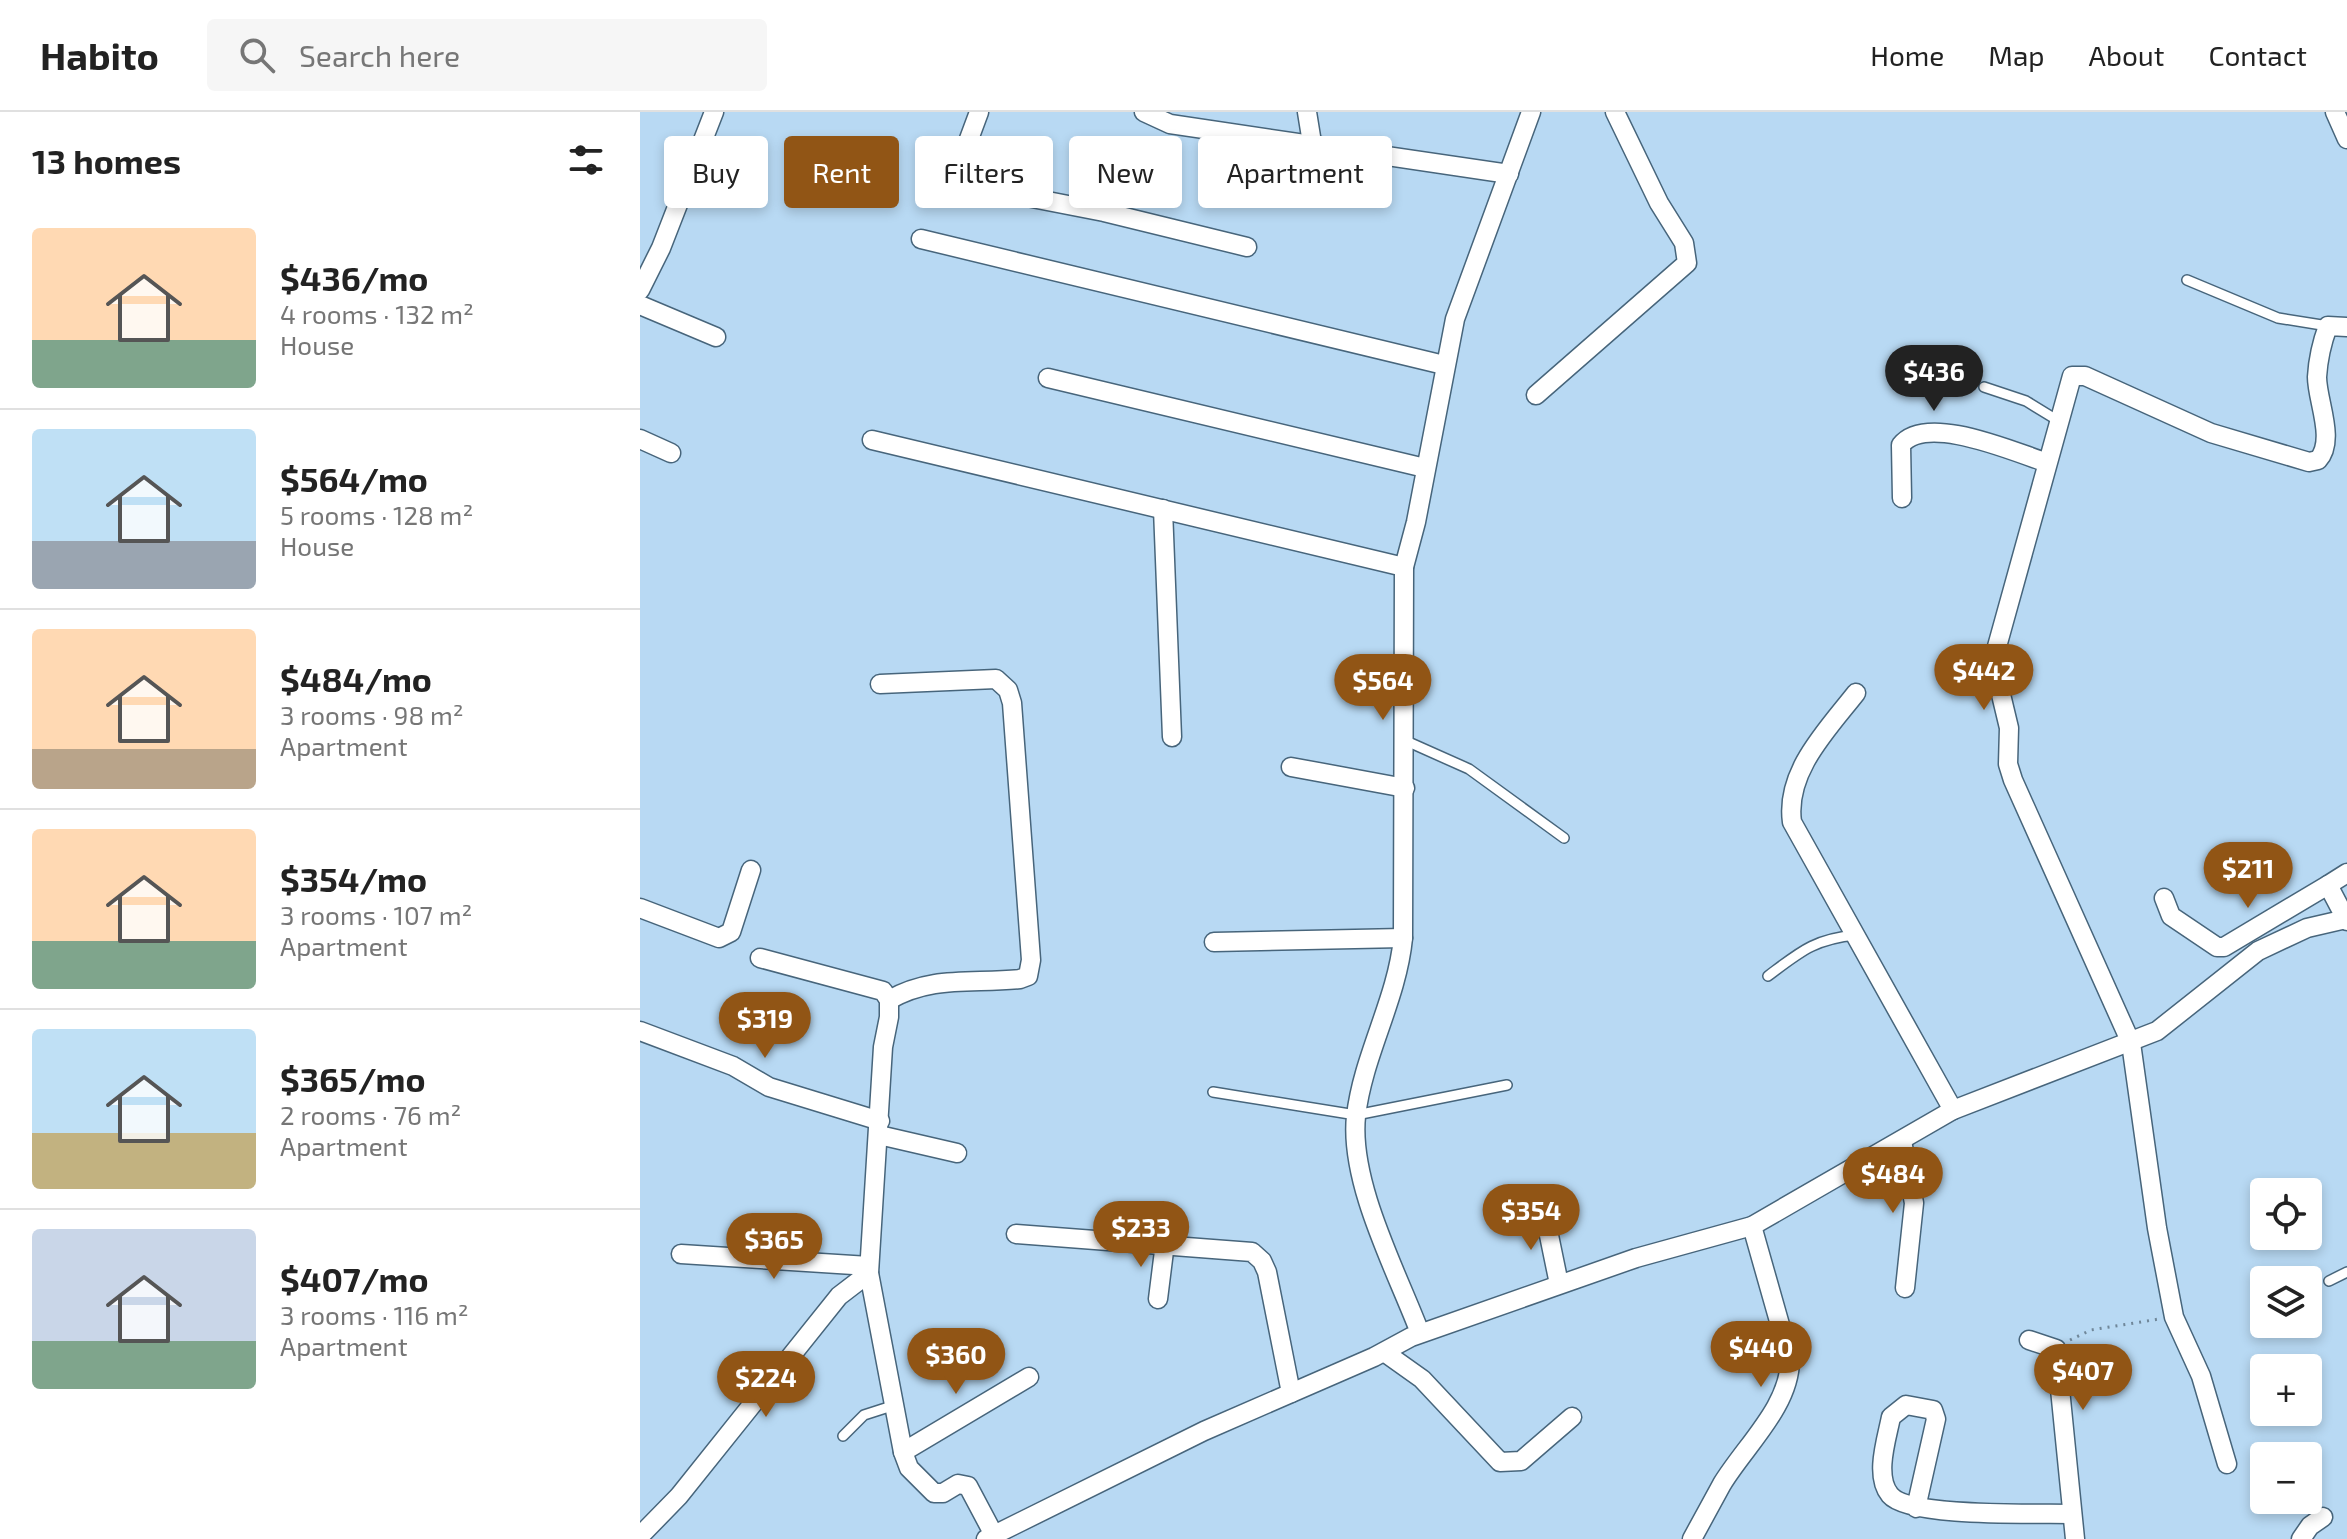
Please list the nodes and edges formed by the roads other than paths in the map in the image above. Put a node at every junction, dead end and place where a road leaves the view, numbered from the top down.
1 (714, 112) edge
2 (979, 112) edge
3 (1144, 112) edge
4 (1307, 112) edge
5 (1531, 112) edge
6 (1615, 112) edge
7 (2335, 112) edge
8 (1260, 136) edge
9 (1311, 136) edge
10 (2347, 139) edge
11 (1392, 156) edge
12 (1509, 174) junction
13 (921, 239) dead end
14 (1247, 247) dead end
15 (2187, 280) dead end
16 (640, 290) edge
17 (640, 305) edge
18 (2342, 327) edge
19 (716, 337) dead end
20 (1444, 365) junction
21 (1048, 378) dead end
22 (1984, 387) dead end
23 (1536, 395) dead end
24 (2057, 420) junction
25 (640, 439) edge
26 (872, 440) dead end
27 (671, 453) dead end
28 (2045, 462) junction
29 (1425, 468) junction
30 (1902, 498) dead end
31 (1163, 509) junction
32 (1404, 567) junction
33 (880, 684) dead end
34 (1856, 693) dead end
35 (1172, 737) dead end
36 (1404, 740) junction
37 (1291, 767) dead end
38 (1405, 788) junction
39 (1564, 838) dead end
40 (751, 870) dead end
41 (2347, 873) edge
42 (2328, 885) junction
43 (2164, 898) dead end
44 (640, 908) edge
45 (2346, 920) edge
46 (1856, 935) junction
47 (1403, 938) junction
48 (1214, 942) dead end
49 (760, 958) dead end
50 (1768, 976) dead end
51 (889, 1000) junction
52 (640, 1031) edge
53 (2131, 1043) junction
54 (1507, 1085) dead end
55 (1213, 1092) dead end
56 (1953, 1110) junction
57 (1356, 1115) junction
58 (879, 1128) junction
59 (1902, 1141) junction
60 (957, 1153) dead end
61 (1544, 1211) dead end
62 (1752, 1226) junction
63 (1016, 1234) dead end
64 (1165, 1243) junction
65 (681, 1254) dead end
66 (869, 1270) junction
67 (2347, 1272) edge
68 (2329, 1281) dead end
69 (1559, 1284) junction
70 (1905, 1288) dead end
71 (1158, 1299) dead end
72 (1420, 1333) junction
73 (2029, 1340) dead end
74 (1384, 1352) junction
75 (1029, 1377) dead end
76 (1291, 1393) junction
77 (895, 1405) junction
78 (1572, 1417) dead end
79 (843, 1436) dead end
80 (903, 1452) junction
81 (2227, 1464) dead end
82 (1916, 1508) junction
83 (2072, 1514) junction
84 (2323, 1517) dead end
85 (640, 1536) edge
86 (990, 1537) edge
87 (1692, 1539) edge
88 (2075, 1539) edge
89 (2301, 1539) edge

1 - 16 street
2 - 14 street
3 - 8 street
4 - 9 street
5 - 12 street
6 - 23 street
7 - 10 street
11 - 12 street
12 - 20 street
13 - 20 street
15 - 18 lane
17 - 19 street
18 - 24 street
20 - 29 street
21 - 29 street
22 - 24 lane
24 - 28 street
25 - 27 street
26 - 31 street
28 - 30 street
28 - 53 street
29 - 32 street
31 - 32 street
31 - 35 street
32 - 36 street
33 - 51 street
34 - 46 street
36 - 38 street
36 - 39 lane
37 - 38 street
38 - 47 street
40 - 44 street
41 - 42 street
42 - 43 street
42 - 45 street
45 - 53 street
46 - 50 lane
46 - 56 street
47 - 48 street
47 - 57 street
49 - 51 street
51 - 58 street
52 - 58 street
53 - 56 street
53 - 81 street
54 - 57 lane
55 - 57 lane
56 - 59 street
57 - 72 street
58 - 60 street
58 - 66 street
59 - 62 street
59 - 70 street
61 - 69 street
62 - 69 street
62 - 87 street
63 - 64 street
64 - 71 street
64 - 76 street
65 - 66 street
66 - 77 street
66 - 85 street
67 - 68 lane
69 - 72 street
72 - 74 street
73 - 83 street
74 - 76 street
74 - 78 street
75 - 80 street
76 - 86 street
77 - 79 lane
77 - 80 street
80 - 86 street
82 - 82 street
82 - 83 street
83 - 88 street
84 - 89 street

